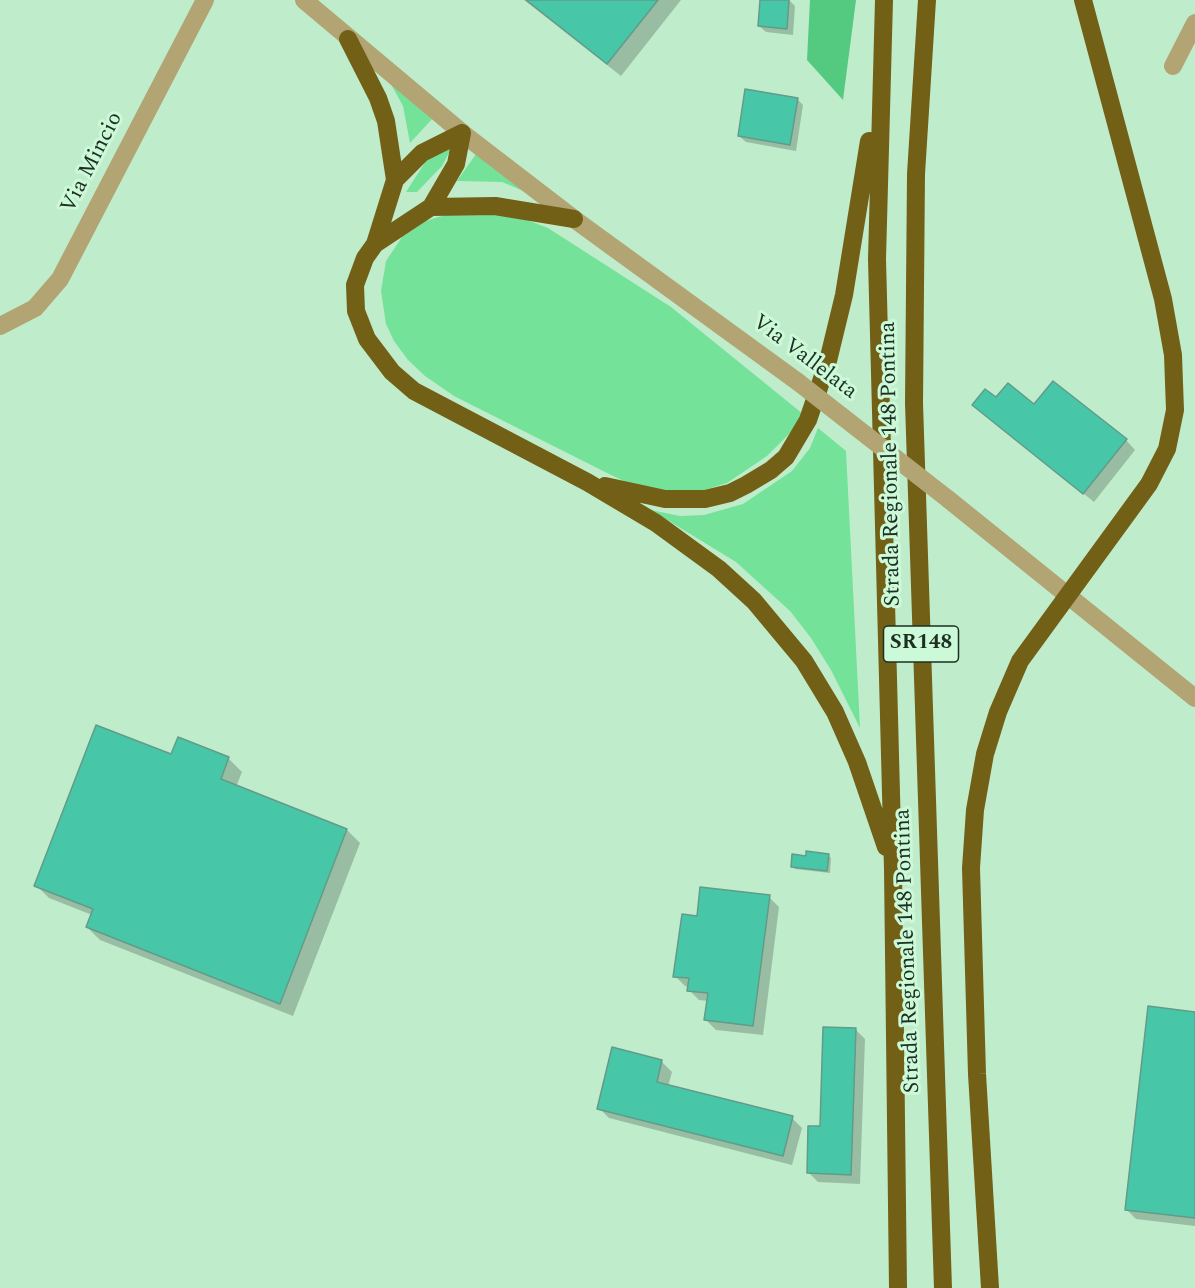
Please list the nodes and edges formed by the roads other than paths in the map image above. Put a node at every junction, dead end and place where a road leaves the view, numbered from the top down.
1 (205, 0) edge
2 (304, 0) edge
3 (884, 0) edge
4 (927, 0) edge
5 (1083, 0) edge
6 (1195, 23) edge
7 (348, 39) junction
8 (881, 65) junction
9 (1173, 66) dead end
10 (462, 133) junction
11 (395, 180) junction
12 (431, 207) junction
13 (574, 219) junction
14 (375, 244) junction
15 (0, 326) edge
16 (587, 482) junction
17 (1067, 595) junction
18 (1195, 698) edge
19 (893, 869) junction
20 (898, 1288) edge
21 (943, 1288) edge
22 (990, 1288) edge

1 - 15 street, Via Mincio
2 - 7 street, Via Vallelata
3 - 8 highway, Strada Regionale 148 Pontina / SR148
4 - 21 highway, Strada Regionale 148 Pontina / SR148
5 - 17 highway
6 - 9 street
7 - 10 street, Via Vallelata
7 - 11 highway
8 - 16 highway
8 - 19 highway, Strada Regionale 148 Pontina / SR148
10 - 11 highway
10 - 12 highway
10 - 13 street, Via Vallelata
11 - 14 highway
12 - 13 highway
12 - 14 highway
13 - 17 street, Via Vallelata, bridge
14 - 16 highway
16 - 19 highway
17 - 18 street, Via Vallelata
17 - 22 highway
19 - 20 highway, Strada Regionale 148 Pontina / SR148

